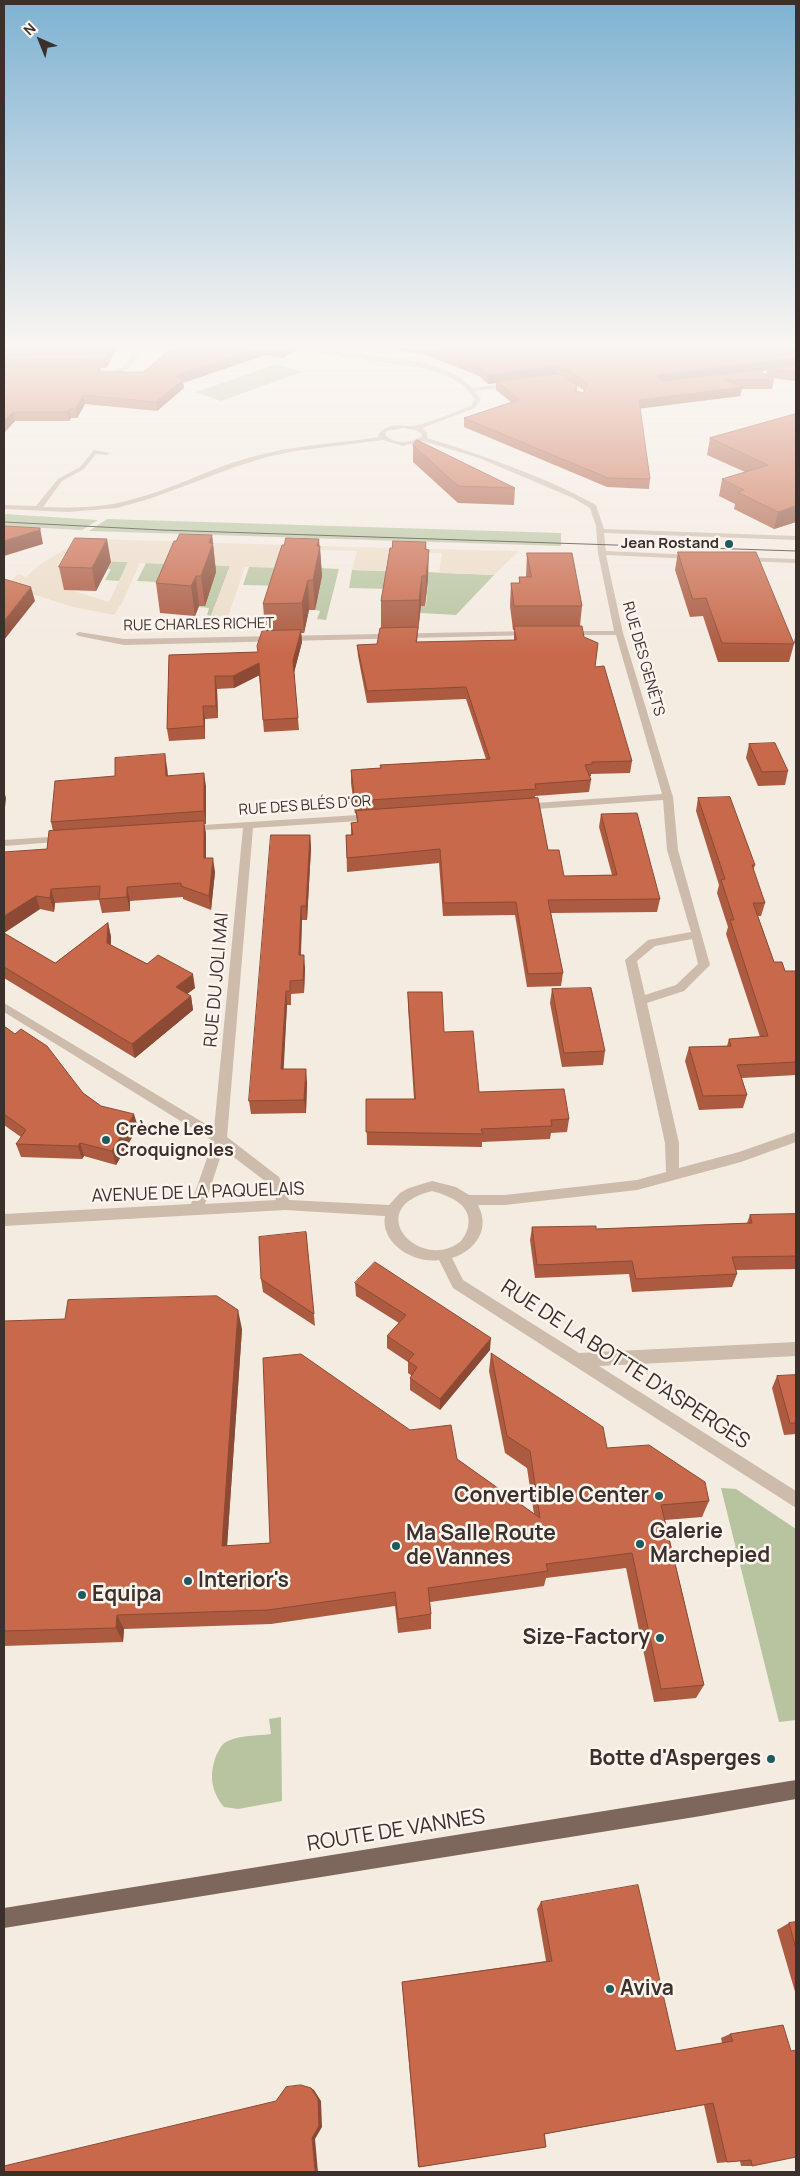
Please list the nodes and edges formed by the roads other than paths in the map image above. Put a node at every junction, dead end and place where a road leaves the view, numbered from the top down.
1 (304, 450) edge
2 (457, 450) edge
3 (84, 452) dead end
4 (94, 452) junction
5 (107, 453) dead end
6 (4, 507) edge
7 (38, 508) junction
8 (601, 528) junction
9 (796, 538) edge
10 (602, 553) junction
11 (707, 558) edge
12 (737, 559) edge
13 (796, 561) edge
14 (539, 633) edge
15 (558, 633) edge
16 (619, 633) junction
17 (79, 634) dead end
18 (668, 797) junction
19 (513, 808) edge
20 (386, 816) edge
21 (248, 825) junction
22 (180, 830) edge
23 (72, 838) edge
24 (4, 844) edge
25 (698, 934) junction
26 (640, 1000) junction
27 (4, 1007) edge
28 (796, 1137) edge
29 (220, 1139) junction
30 (673, 1175) junction
31 (468, 1200) junction
32 (285, 1205) junction
33 (196, 1211) junction
34 (393, 1211) junction
35 (4, 1220) edge
36 (443, 1255) junction
37 (796, 1349) edge
38 (578, 1360) junction
39 (796, 1500) edge
40 (796, 1789) edge
41 (4, 1918) edge

1 - 7 street
2 - 8 street
3 - 4 street
4 - 5 street
4 - 7 street
6 - 7 street
8 - 9 street
8 - 10 street, RUE DES GENÊTS
10 - 11 street
10 - 16 street, RUE DES GENÊTS
12 - 13 street
14 - 17 street, RUE CHARLES RICHET
15 - 16 street
16 - 18 street, RUE DES GENÊTS
18 - 19 street
18 - 25 street, RUE DES GENÊTS
20 - 21 street, RUE DES BLÉS D'OR
21 - 22 street, RUE DES BLÉS D'OR
21 - 29 street, RUE DU JOLI MAI
23 - 24 street
25 - 26 street, RUE DES GENÊTS
25 - 26 street
26 - 30 street
27 - 29 street
28 - 30 street
29 - 32 street
29 - 33 street
30 - 31 street
31 - 34 street
31 - 36 street
32 - 33 street, AVENUE DE LA PAQUELAIS
32 - 34 street, AVENUE DE LA PAQUELAIS
33 - 35 street, AVENUE DE LA PAQUELAIS
34 - 36 street
36 - 38 street, RUE DE LA BOTTE D'ASPERGES
37 - 38 street
38 - 39 street, RUE DE LA BOTTE D'ASPERGES
40 - 41 main road, ROUTE DE VANNES

